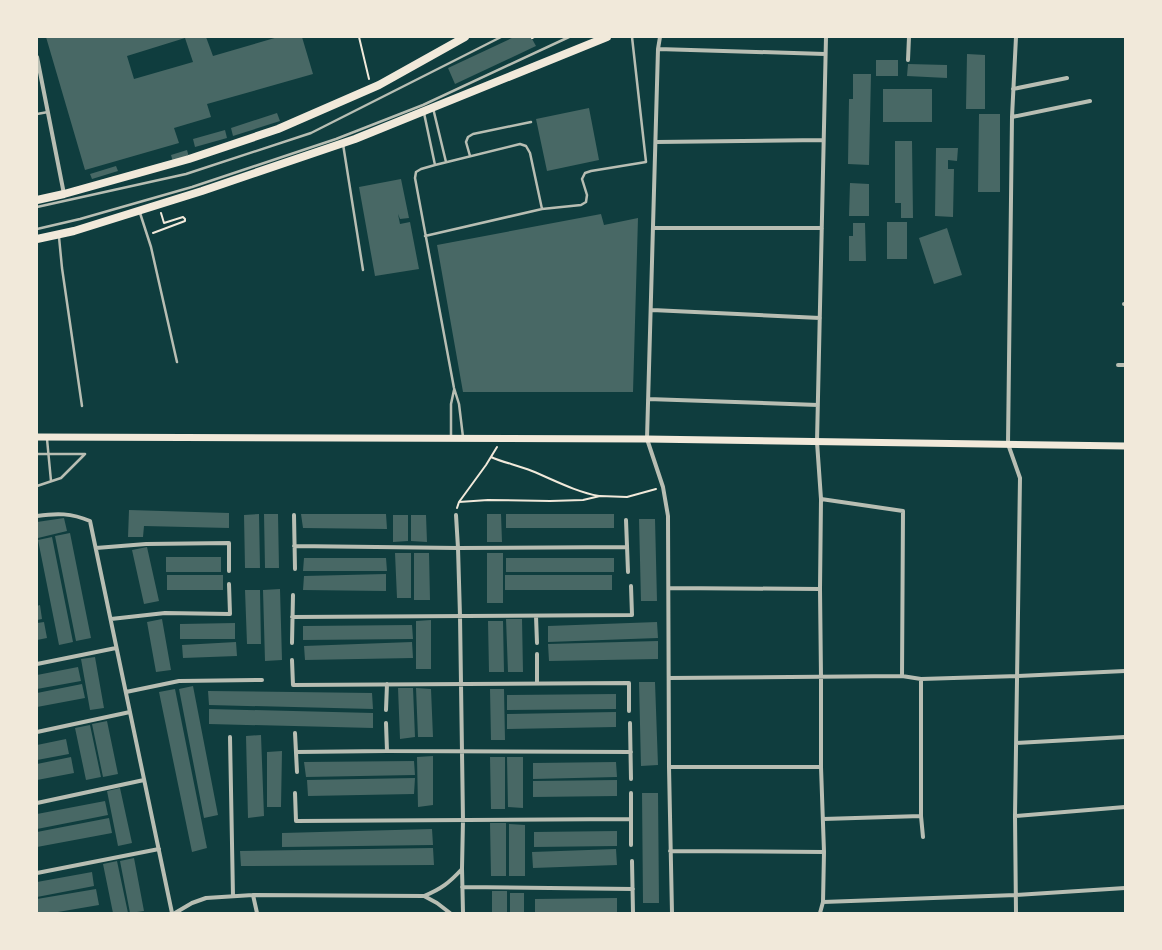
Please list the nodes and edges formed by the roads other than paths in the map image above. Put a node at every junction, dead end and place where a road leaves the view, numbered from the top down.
1 (465, 37) edge
2 (501, 37) edge
3 (569, 37) edge
4 (607, 37) edge
5 (632, 37) edge
6 (660, 37) edge
7 (826, 37) edge
8 (910, 37) edge
9 (1016, 37) edge
10 (658, 49) junction
11 (825, 54) junction
12 (37, 57) edge
13 (908, 60) dead end
14 (1067, 78) dead end
15 (1013, 89) junction
16 (1090, 101) dead end
17 (433, 108) junction
18 (48, 112) junction
19 (424, 112) junction
20 (37, 114) edge
21 (1012, 117) junction
22 (531, 122) dead end
23 (823, 140) junction
24 (656, 142) junction
25 (343, 143) junction
26 (470, 156) junction
27 (446, 162) junction
28 (435, 165) junction
29 (64, 194) junction
30 (37, 200) edge
31 (37, 207) edge
32 (542, 210) junction
33 (139, 211) junction
34 (653, 228) junction
35 (822, 228) junction
36 (37, 229) edge
37 (58, 234) junction
38 (425, 236) junction
39 (37, 239) edge
40 (363, 270) dead end
41 (652, 310) junction
42 (820, 318) junction
43 (177, 362) dead end
44 (1118, 365) dead end
45 (1125, 365) edge
46 (454, 388) junction
47 (648, 400) junction
48 (818, 404) junction
49 (82, 406) dead end
50 (37, 436) edge
51 (47, 436) junction
52 (451, 438) junction
53 (463, 438) junction
54 (647, 439) junction
55 (817, 442) junction
56 (1008, 444) junction
57 (1125, 446) edge
58 (37, 454) edge
59 (48, 454) junction
60 (51, 481) junction
61 (37, 486) edge
62 (821, 499) junction
63 (456, 515) road end
64 (37, 516) edge
65 (294, 516) dead end
66 (626, 520) dead end
67 (294, 546) junction
68 (627, 547) junction
69 (96, 548) junction
70 (458, 548) junction
71 (295, 569) dead end
72 (229, 571) dead end
73 (628, 572) dead end
74 (229, 584) dead end
75 (631, 586) dead end
76 (669, 588) junction
77 (820, 589) junction
78 (293, 595) dead end
79 (460, 616) junction
80 (536, 616) junction
81 (292, 617) junction
82 (111, 619) junction
83 (537, 643) dead end
84 (292, 644) dead end
85 (116, 648) junction
86 (537, 654) dead end
87 (292, 660) dead end
88 (37, 664) edge
89 (1125, 671) edge
90 (902, 676) junction
91 (1018, 676) junction
92 (822, 677) junction
93 (669, 678) junction
94 (921, 679) junction
95 (262, 680) dead end
96 (537, 683) junction
97 (387, 684) junction
98 (461, 684) junction
99 (126, 692) junction
100 (386, 710) dead end
101 (629, 711) dead end
102 (130, 712) junction
103 (386, 723) dead end
104 (630, 723) dead end
105 (37, 732) edge
106 (295, 733) dead end
107 (230, 737) dead end
108 (1125, 737) edge
109 (1016, 743) junction
110 (387, 751) junction
111 (462, 751) junction
112 (296, 752) junction
113 (631, 752) junction
114 (669, 766) junction
115 (821, 767) junction
116 (297, 772) dead end
117 (631, 779) dead end
118 (144, 780) junction
119 (295, 793) dead end
120 (630, 793) dead end
121 (37, 803) edge
122 (1125, 807) edge
123 (921, 816) junction
124 (1015, 816) junction
125 (631, 819) junction
126 (822, 819) junction
127 (463, 820) junction
128 (922, 837) dead end
129 (631, 845) dead end
130 (159, 849) junction
131 (670, 851) junction
132 (824, 852) junction
133 (632, 861) dead end
134 (462, 868) junction
135 (37, 873) edge
136 (462, 887) junction
137 (1125, 888) edge
138 (633, 889) junction
139 (254, 895) junction
140 (1016, 895) junction
141 (233, 896) junction
142 (424, 896) junction
143 (822, 902) junction
144 (172, 913) edge
145 (175, 913) edge
146 (257, 913) edge
147 (450, 913) edge
148 (464, 913) edge
149 (633, 913) edge
150 (672, 913) edge
151 (820, 913) edge
152 (1016, 913) edge

1 - 29 main road
2 - 31 lane
3 - 36 lane
4 - 17 main road
5 - 32 lane
6 - 10 street
7 - 11 street
8 - 13 street
9 - 15 street
10 - 11 street
10 - 24 street
11 - 23 street
12 - 18 street
14 - 15 street
15 - 21 street
16 - 21 street
17 - 19 main road
17 - 27 lane
18 - 20 lane
18 - 29 street
19 - 25 main road
19 - 28 lane
21 - 56 street
22 - 26 lane
23 - 24 street
23 - 35 street
24 - 34 street
25 - 33 main road
25 - 40 lane
26 - 27 lane
26 - 32 lane
27 - 28 lane
28 - 38 lane
29 - 30 main road
32 - 38 lane
33 - 37 main road
33 - 43 lane
34 - 35 street
34 - 41 street
35 - 42 street
37 - 39 main road
37 - 49 lane
38 - 46 lane
41 - 42 street
41 - 47 street
42 - 48 street
44 - 45 street
46 - 52 lane
46 - 53 lane
47 - 48 street
47 - 54 street
48 - 55 street
50 - 51 main road
51 - 52 main road
51 - 59 lane
52 - 53 main road
53 - 54 main road
54 - 55 main road
54 - 76 street
55 - 56 main road
55 - 62 street
56 - 57 main road
56 - 91 street
58 - 59 lane
59 - 60 lane
59 - 60 lane
60 - 61 lane
62 - 77 street
62 - 90 street
63 - 70 street
64 - 69 street
65 - 67 street
66 - 68 street
67 - 70 street
67 - 71 street
68 - 70 street
68 - 73 street
69 - 72 street
69 - 82 street
70 - 79 street
74 - 82 street
75 - 80 street
76 - 77 street
76 - 93 street
77 - 92 street
78 - 81 street
79 - 80 street
79 - 81 street
79 - 98 street
80 - 83 street
81 - 84 street
82 - 85 street
85 - 88 street
85 - 99 street
86 - 96 street
87 - 97 street
89 - 91 street
90 - 92 street
90 - 94 street
91 - 94 street
91 - 109 street
92 - 93 street
92 - 115 street
93 - 114 street
94 - 123 street
95 - 99 street
96 - 98 street
96 - 101 street
97 - 98 street
97 - 100 street
98 - 111 street
99 - 102 street
102 - 105 street
102 - 118 street
103 - 110 street
104 - 113 street
106 - 112 street
107 - 141 street
108 - 109 street
109 - 124 street
110 - 111 street
110 - 112 street
111 - 113 street
111 - 127 street
112 - 116 street
113 - 117 street
114 - 115 street
114 - 131 street
115 - 126 street
118 - 121 street
118 - 130 street
119 - 127 street
120 - 125 street
122 - 124 street
123 - 126 street
123 - 128 street
124 - 140 street
125 - 127 street
125 - 129 street
126 - 132 street
127 - 134 street
130 - 135 street
130 - 144 street
131 - 132 street
131 - 150 street
132 - 143 street
133 - 138 street
134 - 136 street
134 - 142 street
136 - 138 street
136 - 148 street
137 - 140 street
138 - 149 street
139 - 141 street
139 - 142 street
139 - 146 street
140 - 143 street
140 - 152 street
141 - 145 street
142 - 147 street
143 - 151 street

